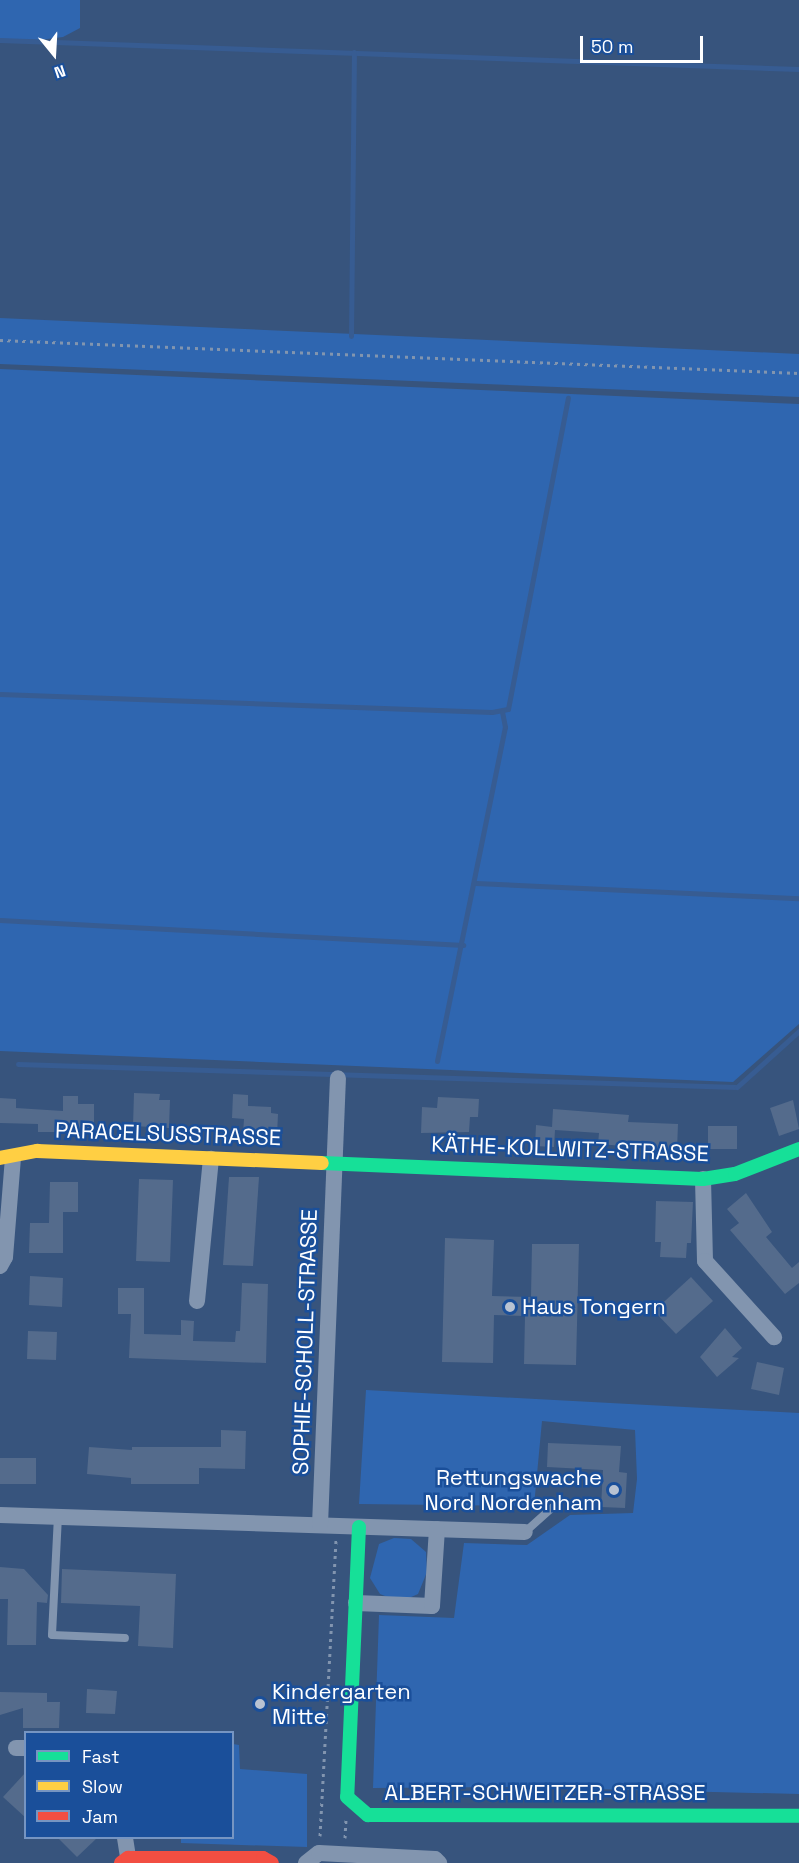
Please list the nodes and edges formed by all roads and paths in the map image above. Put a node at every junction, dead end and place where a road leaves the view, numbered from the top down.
1 (0, 340) edge
2 (799, 373) edge
3 (338, 1078) dead end
4 (799, 1149) edge
5 (7, 1158) edge
6 (211, 1159) junction
7 (335, 1160) junction
8 (703, 1179) junction
9 (0, 1266) edge
10 (197, 1301) dead end
11 (774, 1336) dead end
12 (552, 1508) dead end
13 (0, 1515) edge
14 (58, 1516) junction
15 (329, 1525) junction
16 (359, 1527) junction
17 (437, 1529) junction
18 (525, 1532) joint
19 (356, 1604) junction
20 (125, 1638) dead end
21 (347, 1797) junction
22 (799, 1816) edge
23 (125, 1839) edge
24 (345, 1855) junction
25 (313, 1858) edge
26 (124, 1861) edge
27 (272, 1863) edge
28 (438, 1863) edge

1 - 2 path
3 - 7 street, SOPHIE-SCHOLL-STRASSE
4 - 8 street, KÄTHE-KOLLWITZ-STRASSE
5 - 6 street, PARACELSUSSTRASSE
5 - 9 street
6 - 7 street, PARACELSUSSTRASSE
6 - 10 street
7 - 8 street, KÄTHE-KOLLWITZ-STRASSE
7 - 15 street, SOPHIE-SCHOLL-STRASSE
8 - 11 street
12 - 18 lane
13 - 14 street
14 - 15 street
14 - 20 lane
15 - 16 street
15 - 25 path
16 - 17 street
16 - 19 street
17 - 18 street
17 - 19 street
19 - 21 street
21 - 22 street, ALBERT-SCHWEITZER-STRASSE
21 - 24 path
23 - 26 street
24 - 25 street
24 - 28 street
26 - 27 street

